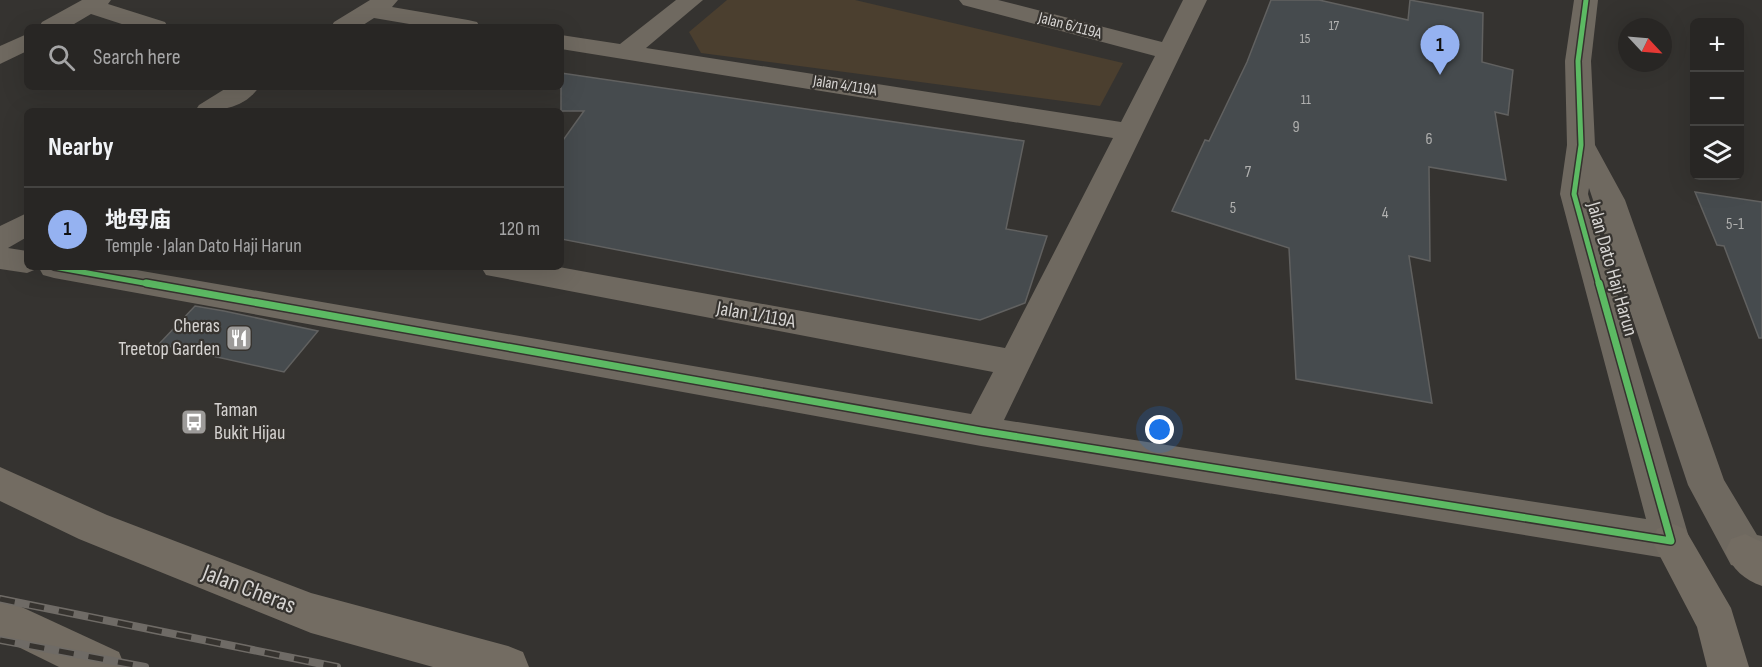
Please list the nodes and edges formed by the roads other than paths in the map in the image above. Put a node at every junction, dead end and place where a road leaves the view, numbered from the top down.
1 (691, 0) edge
2 (971, 0) edge
3 (1195, 0) edge
4 (1586, 0) edge
5 (95, 3) edge
6 (379, 5) edge
7 (56, 24) edge
8 (148, 24) edge
9 (348, 24) edge
10 (456, 24) edge
11 (564, 42) edge
12 (24, 43) edge
13 (625, 51) junction
14 (1169, 52) junction
15 (0, 56) edge
16 (241, 90) edge
17 (213, 108) edge
18 (1130, 132) junction
19 (1581, 145) junction
20 (24, 225) edge
21 (0, 240) edge
22 (0, 258) edge
23 (24, 262) edge
24 (71, 270) edge
25 (512, 270) edge
26 (1016, 363) junction
27 (981, 431) junction
28 (0, 483) edge
29 (1671, 541) junction
30 (1756, 558) edge
31 (0, 617) edge
32 (104, 667) edge
33 (508, 667) edge
34 (1728, 667) edge

1 - 13 street
2 - 14 street, Jalan 6/119A
3 - 14 street
4 - 19 street, Jalan Dato Haji Harun
5 - 7 street
5 - 8 street
6 - 9 street
6 - 10 street
11 - 13 street, Jalan 4/119A
12 - 15 street
13 - 18 street, Jalan 4/119A
14 - 18 street
16 - 17 street
18 - 26 street
19 - 29 street, Jalan Dato Haji Harun
19 - 30 street, Jalan Dato Haji Harun
20 - 21 street
22 - 23 street
24 - 27 street
25 - 26 street, Jalan 1/119A
26 - 27 street
27 - 29 street
28 - 33 highway, Jalan Cheras
29 - 34 highway
31 - 32 highway

